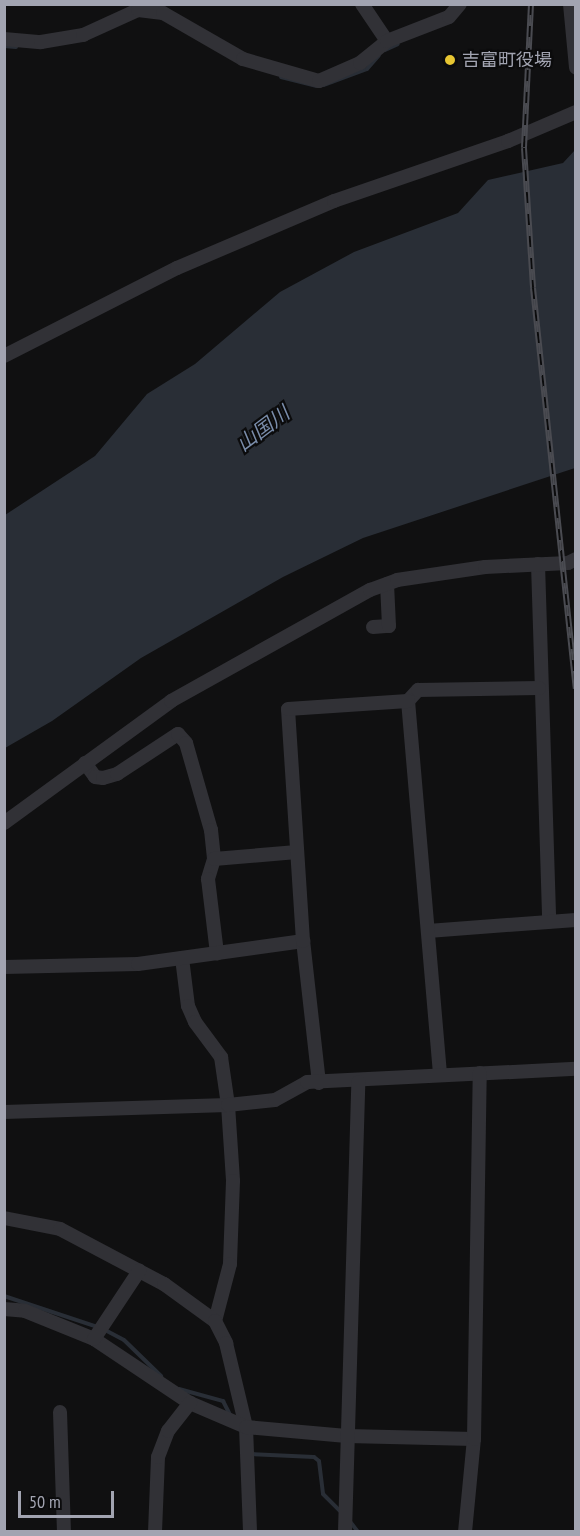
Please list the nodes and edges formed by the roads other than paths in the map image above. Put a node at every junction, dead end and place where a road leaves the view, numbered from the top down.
1 (362, 4) edge
2 (460, 4) edge
3 (570, 4) edge
4 (4, 39) edge
5 (387, 41) junction
6 (576, 68) edge
7 (576, 112) edge
8 (4, 356) edge
9 (573, 563) edge
10 (538, 564) junction
11 (387, 584) junction
12 (373, 627) dead end
13 (539, 688) junction
14 (408, 702) junction
15 (85, 763) junction
16 (4, 823) edge
17 (297, 852) junction
18 (214, 859) junction
19 (576, 920) edge
20 (549, 922) junction
21 (428, 931) junction
22 (303, 941) junction
23 (217, 953) junction
24 (182, 958) junction
25 (4, 967) edge
26 (576, 1069) edge
27 (480, 1072) junction
28 (440, 1074) junction
29 (319, 1083) junction
30 (358, 1083) junction
31 (228, 1104) junction
32 (4, 1112) edge
33 (4, 1218) edge
34 (139, 1271) junction
35 (4, 1309) edge
36 (215, 1321) junction
37 (94, 1340) junction
38 (190, 1403) junction
39 (60, 1412) dead end
40 (246, 1427) junction
41 (346, 1436) junction
42 (474, 1439) junction
43 (64, 1532) edge
44 (156, 1532) edge
45 (250, 1532) edge
46 (345, 1532) edge
47 (465, 1532) edge

1 - 5 street
2 - 5 street
3 - 6 street
4 - 5 street
7 - 8 street
9 - 10 street
10 - 11 street
10 - 13 street
11 - 12 street
11 - 15 street
13 - 14 street
13 - 20 street
14 - 17 street
14 - 21 street
15 - 16 street
15 - 18 street
17 - 18 street
17 - 22 street
18 - 23 street
19 - 20 street
20 - 21 street
21 - 28 street
22 - 23 street
22 - 29 street
23 - 24 street
24 - 25 street
24 - 31 street
26 - 27 street
27 - 28 street
27 - 42 street
28 - 30 street
29 - 30 street
29 - 31 street
30 - 41 street
31 - 32 street
31 - 36 street
33 - 34 street
34 - 36 street
34 - 37 street
35 - 37 street
36 - 40 street
37 - 38 street
38 - 40 street
38 - 44 street
39 - 43 street
40 - 41 street
40 - 45 street
41 - 42 street
41 - 46 street
42 - 47 street

